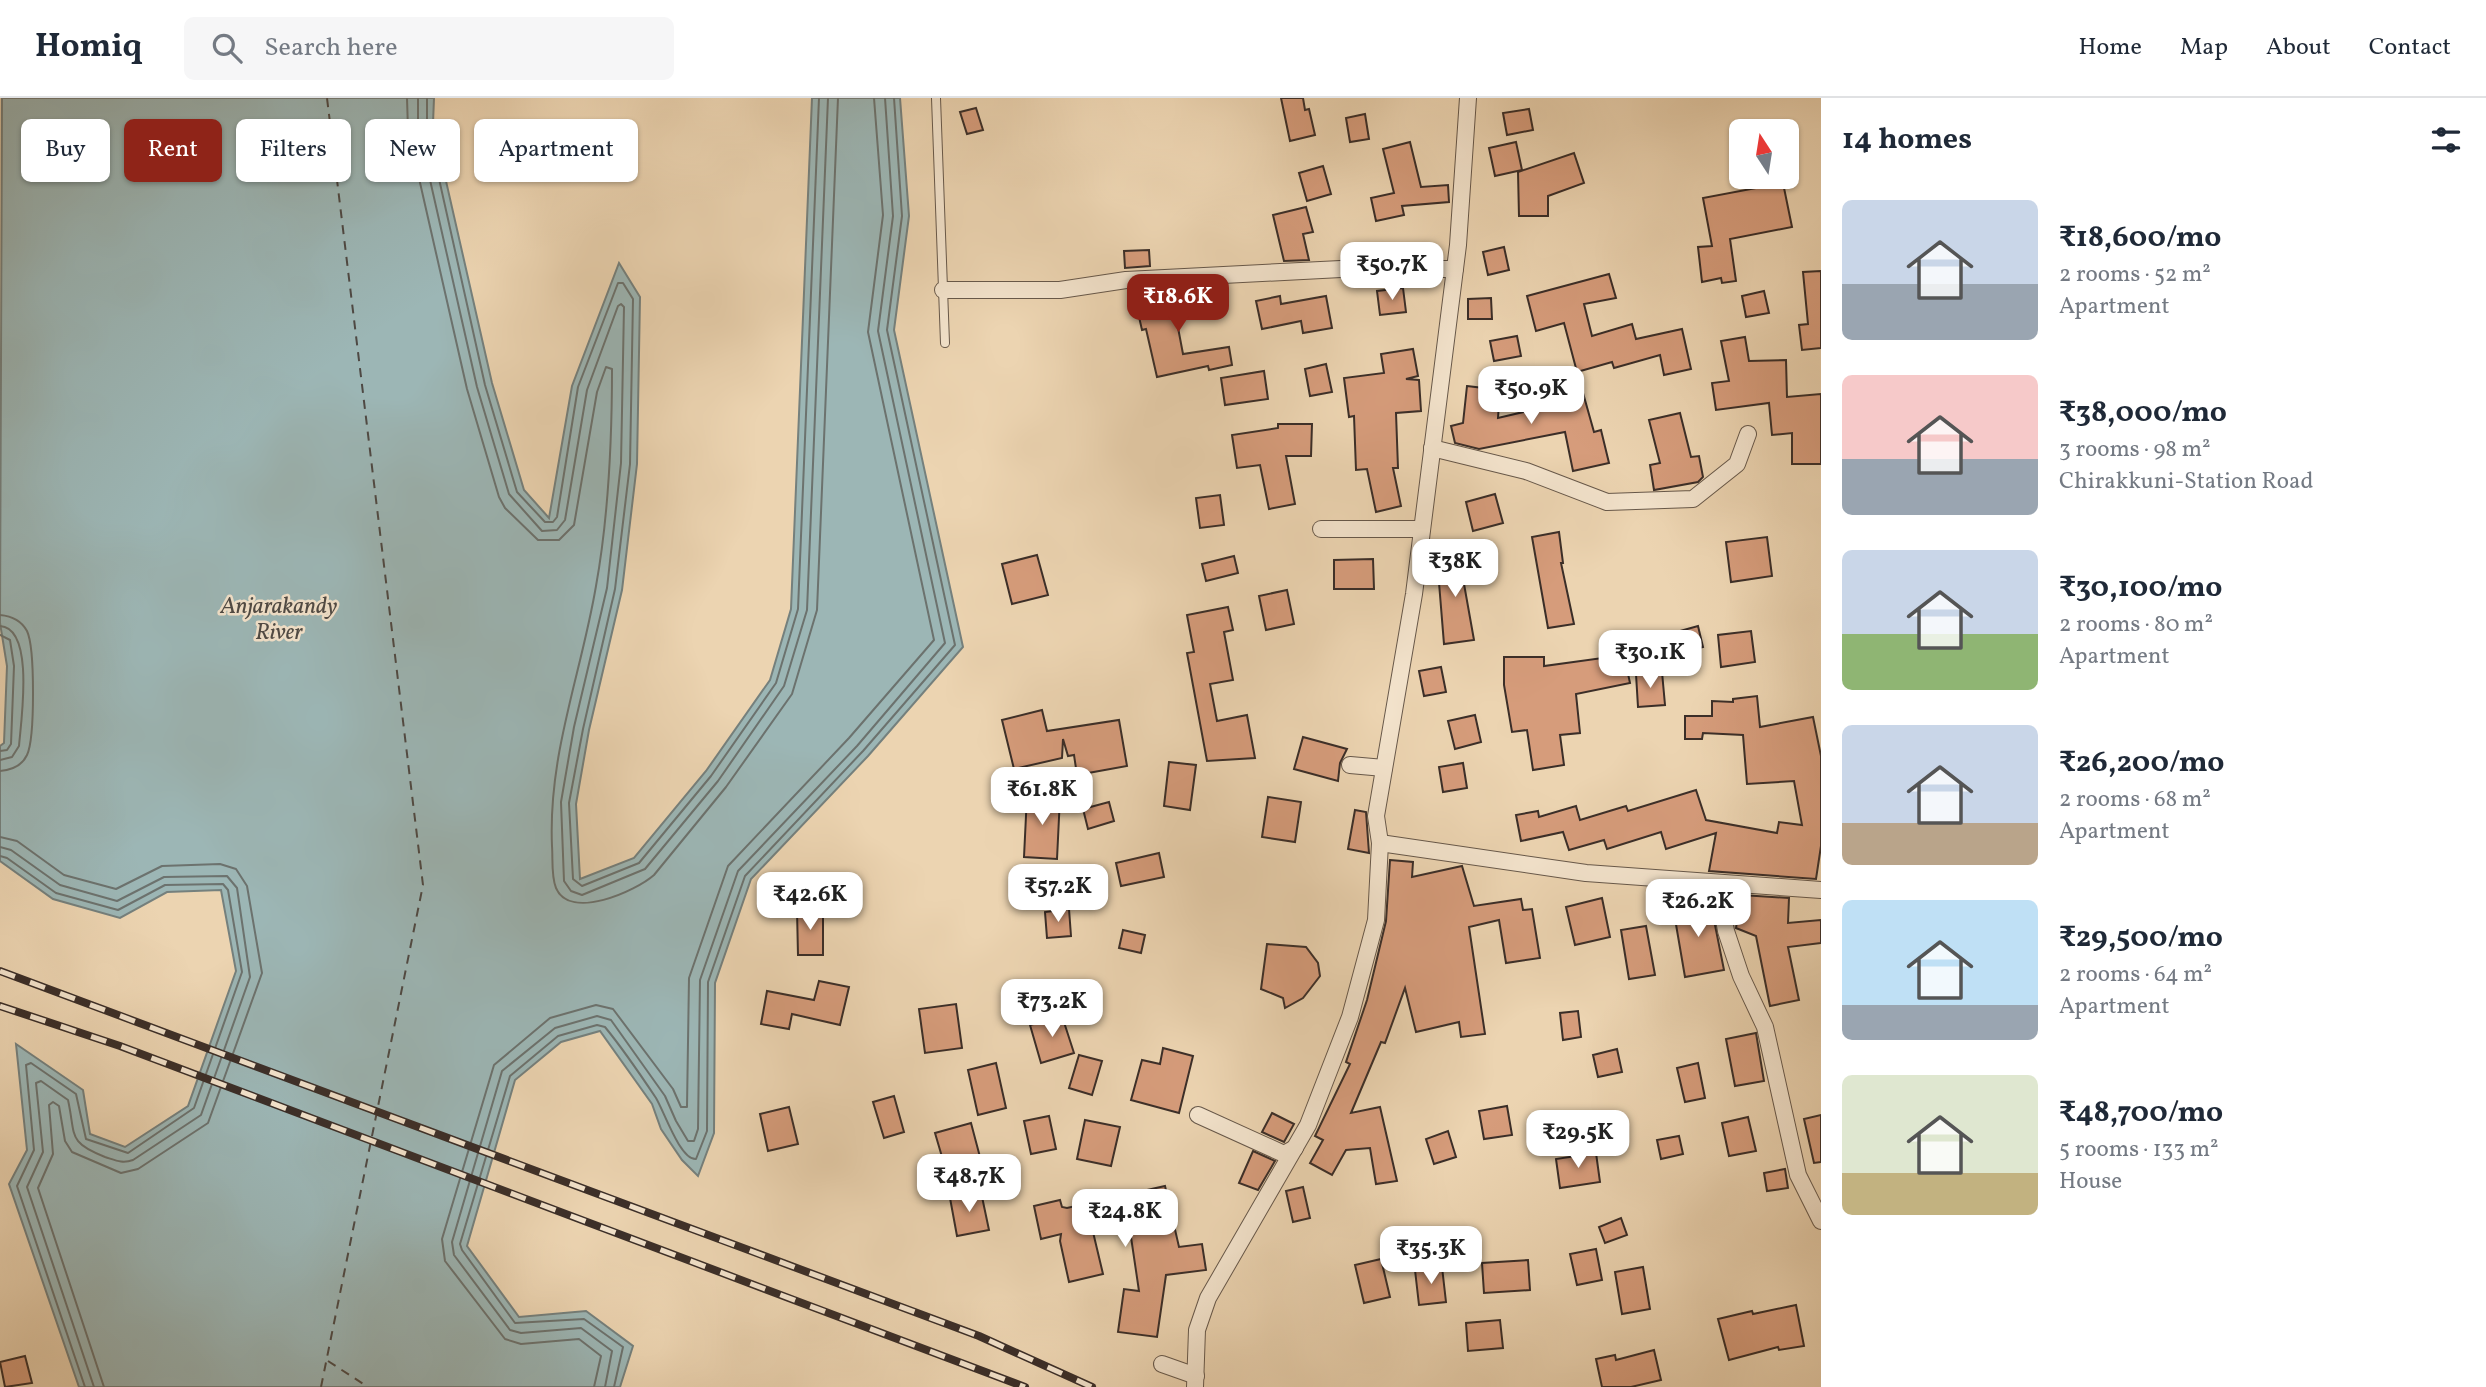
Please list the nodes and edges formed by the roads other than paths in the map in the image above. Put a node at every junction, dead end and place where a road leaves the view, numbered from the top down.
1 (936, 98) edge
2 (1468, 98) edge
3 (1455, 269) junction
4 (943, 290) junction
5 (945, 343) dead end
6 (1748, 434) dead end
7 (1432, 449) junction
8 (1321, 529) dead end
9 (1422, 529) junction
10 (1350, 765) dead end
11 (1384, 768) junction
12 (1380, 843) junction
13 (1718, 885) junction
14 (1821, 890) edge
15 (1198, 1115) dead end
16 (1295, 1148) junction
17 (1821, 1221) edge
18 (1162, 1364) dead end
19 (1195, 1382) edge

1 - 4 lane
2 - 3 street
3 - 4 street
3 - 7 street
4 - 5 lane
6 - 7 street
7 - 9 street
8 - 9 street
9 - 11 street
10 - 11 street
11 - 12 street
12 - 13 street
12 - 16 street
13 - 14 street
13 - 17 street
15 - 16 street
16 - 19 street
18 - 19 street

